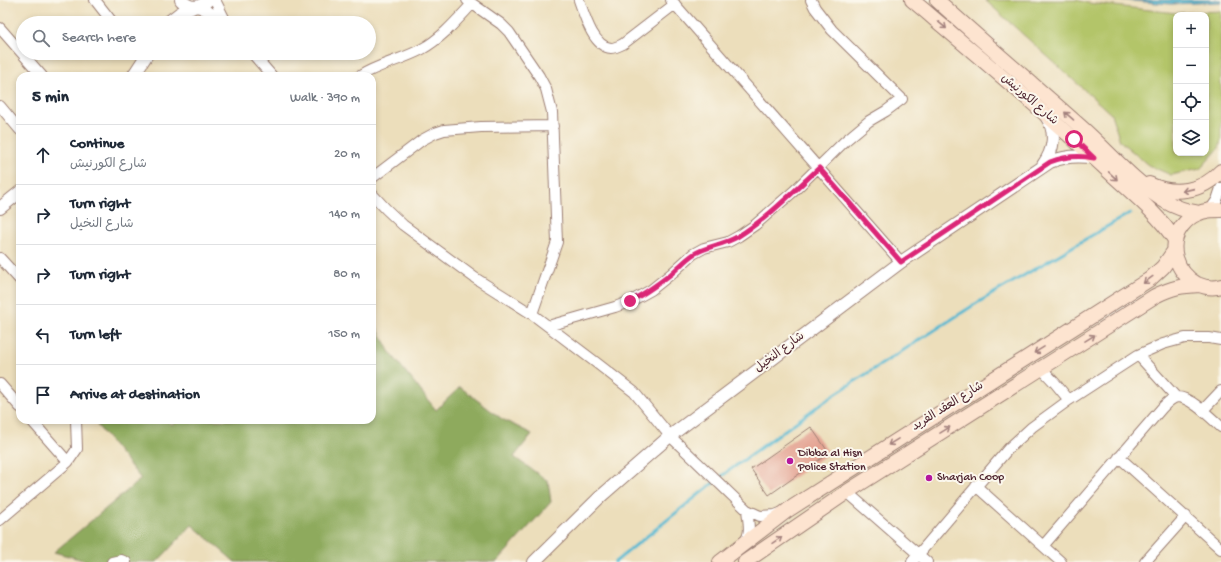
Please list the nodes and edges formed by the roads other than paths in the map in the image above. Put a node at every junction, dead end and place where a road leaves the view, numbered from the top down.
1 (95, 0) edge
2 (175, 0) edge
3 (180, 0) edge
4 (215, 0) edge
5 (579, 0) edge
6 (811, 0) edge
7 (912, 0) edge
8 (937, 0) edge
9 (470, 2) edge
10 (673, 2) edge
11 (200, 5) edge
12 (108, 16) edge
13 (169, 16) edge
14 (176, 16) edge
15 (218, 16) edge
16 (223, 16) edge
17 (0, 28) edge
18 (16, 46) edge
19 (28, 60) edge
20 (141, 60) edge
21 (258, 60) edge
22 (38, 72) edge
23 (135, 72) edge
24 (269, 72) edge
25 (369, 72) edge
26 (0, 106) edge
27 (1043, 111) junction
28 (16, 125) edge
29 (553, 126) junction
30 (1094, 158) junction
31 (1042, 166) junction
32 (819, 168) junction
33 (1221, 171) edge
34 (376, 175) edge
35 (1133, 176) junction
36 (1221, 188) edge
37 (16, 195) edge
38 (376, 198) edge
39 (0, 208) edge
40 (1210, 211) edge
41 (1175, 246) junction
42 (0, 258) edge
43 (901, 262) junction
44 (16, 276) edge
45 (1200, 285) junction
46 (1220, 287) edge
47 (532, 314) junction
48 (548, 326) junction
49 (1221, 340) edge
50 (1138, 355) junction
51 (1041, 368) junction
52 (0, 384) edge
53 (1221, 391) edge
54 (1176, 397) junction
55 (1069, 400) junction
56 (16, 402) edge
57 (1203, 410) junction
58 (35, 424) edge
59 (76, 424) edge
60 (1221, 427) edge
61 (670, 436) junction
62 (1119, 457) junction
63 (68, 462) junction
64 (976, 486) junction
65 (847, 492) junction
66 (747, 510) junction
67 (788, 510) junction
68 (1, 516) edge
69 (1186, 516) junction
70 (1043, 546) junction
71 (739, 547) junction
72 (1221, 549) edge
73 (915, 558) edge
74 (112, 562) edge
75 (126, 562) edge
76 (534, 562) edge
77 (720, 562) edge
78 (745, 562) edge
79 (927, 562) edge
80 (1061, 562) edge
81 (1145, 562) edge

1 - 12 street
2 - 13 street
3 - 11 street
4 - 16 street
5 - 10 street
6 - 32 street
7 -> 27 main road, شارع الكورنيش
35 -> 8 main road, شارع الكورنيش
9 - 25 street
9 - 29 street
10 - 32 street
11 - 14 street
11 - 15 street
17 - 18 street
19 - 22 street
20 - 23 street
21 - 24 street
26 - 28 street
27 - 30 main road, شارع الكورنيش
27 - 31 street, شارع النخيل
29 - 34 street
29 - 47 street
30 - 31 street, شارع النخيل
30 -> 41 main road, شارع الكورنيش
31 - 43 street, شارع النخيل
32 - 43 street
32 - 48 street
33 -> 35 main road
35 - 40 main road, شارع الكورنيش
36 - 40 street
37 - 39 street
38 - 47 street
40 - 41 main road, شارع العقد الفريد
41 - 45 main road, شارع الكورنيش
41 -> 67 main road, شارع العقد الفريد
42 - 44 street
43 - 61 street, شارع النخيل
45 - 46 main road, شارع العقد الفريد
51 -> 45 main road, شارع العقد الفريد
47 - 48 street
48 - 61 street
49 - 50 street
50 - 54 street
50 - 55 street
51 - 55 street
65 -> 51 main road, شارع العقد الفريد
52 - 56 street
53 - 57 street
54 - 57 street
54 - 62 street
55 - 64 street
57 - 60 street
58 - 63 street
59 - 63 street
61 - 66 street
61 - 76 street, شارع النخيل
62 - 69 street
62 - 70 street
63 - 68 street
64 - 70 street
64 - 73 street
65 - 73 street
78 -> 65 main road, شارع العقد الفريد
66 - 67 street
66 - 71 street
67 - 71 main road, شارع العقد الفريد
69 - 72 street
69 - 81 street
70 - 80 street
71 - 77 main road, شارع العقد الفريد
73 - 79 street
74 - 75 street

